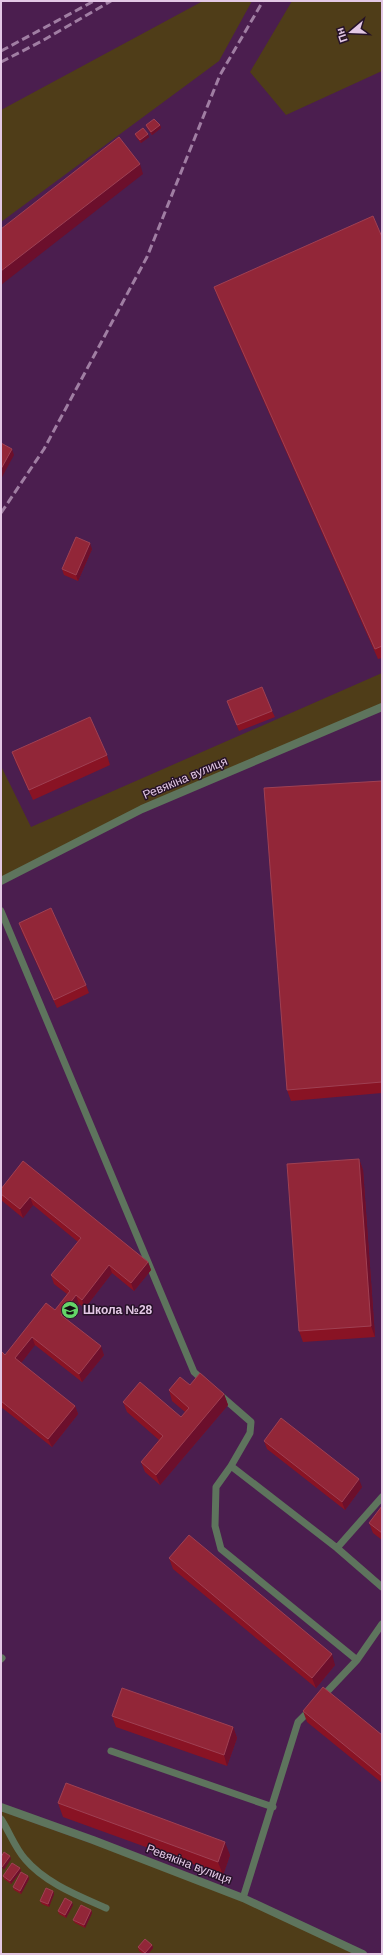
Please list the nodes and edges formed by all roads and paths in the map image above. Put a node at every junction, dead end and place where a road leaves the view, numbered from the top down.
1 (382, 707) edge
2 (1, 880) edge
3 (1, 911) edge
4 (232, 1466) junction
5 (382, 1497) edge
6 (336, 1548) junction
7 (382, 1587) edge
8 (382, 1624) edge
9 (357, 1660) junction
10 (111, 1751) dead end
11 (1, 1807) edge
12 (272, 1807) junction
13 (1, 1819) edge
14 (243, 1898) junction
15 (106, 1908) dead end
16 (363, 1954) edge

1 - 2 street, Ревякіна вулиця
3 - 4 lane
4 - 6 lane
4 - 9 lane
5 - 6 lane
6 - 7 lane
8 - 9 lane
9 - 12 lane
10 - 12 lane
11 - 14 street, Ревякіна вулиця
12 - 14 lane
13 - 15 lane
14 - 16 street, Ревякіна вулиця

